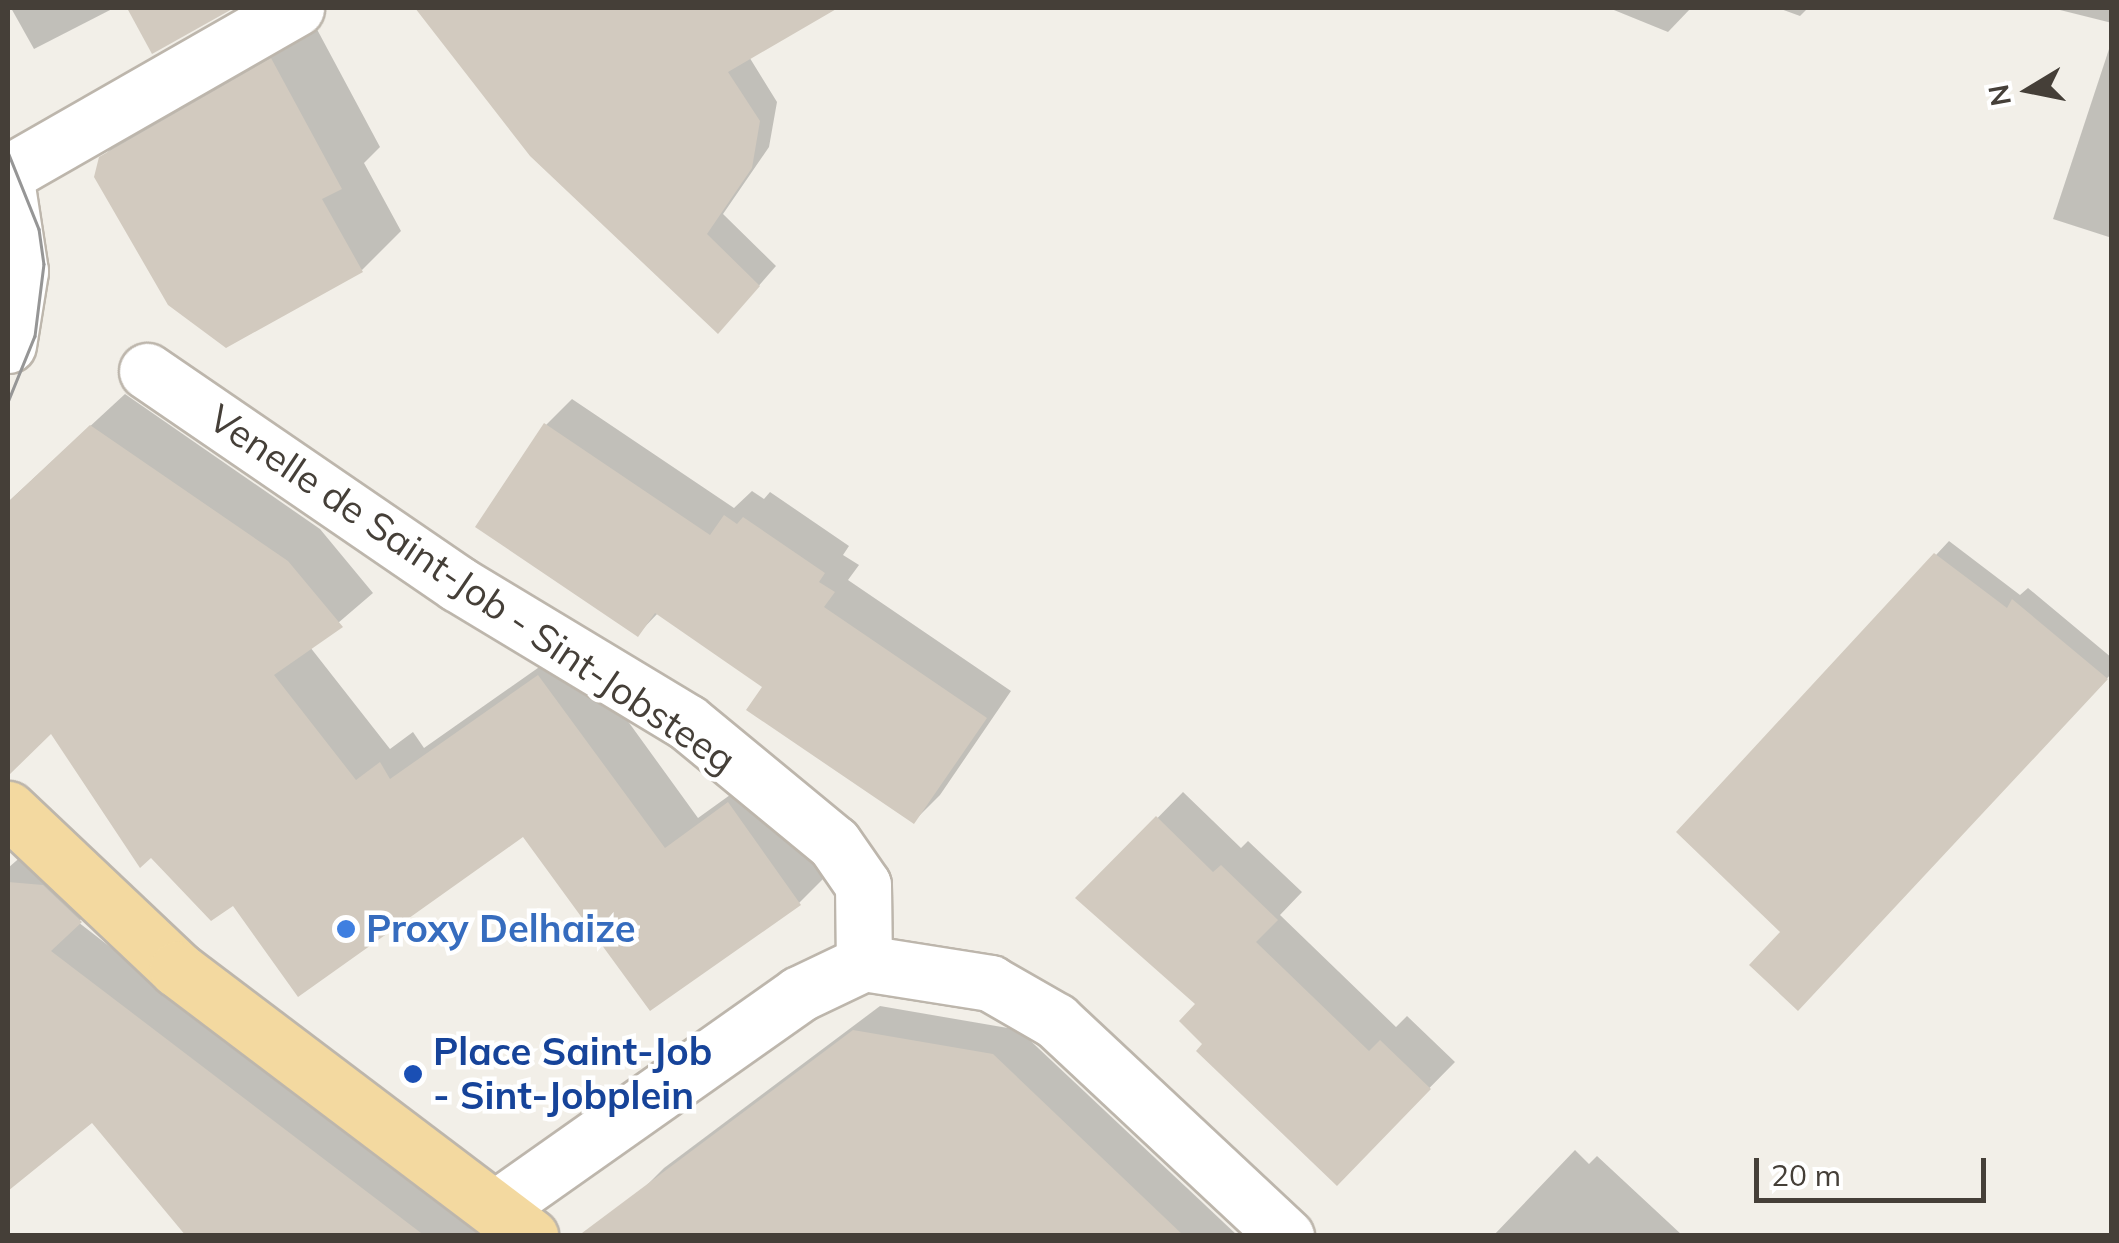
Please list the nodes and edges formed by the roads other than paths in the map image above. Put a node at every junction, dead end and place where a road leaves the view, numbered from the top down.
1 (296, 8) edge
2 (8, 172) edge
3 (8, 193) edge
4 (8, 345) edge
5 (147, 371) dead end
6 (8, 809) edge
7 (864, 963) junction
8 (513, 1222) edge
9 (1286, 1236) edge

1 - 2 street
3 - 4 street
5 - 7 street, Venelle de Saint-Job - Sint-Jobsteeg
6 - 8 main road
7 - 8 street
7 - 9 street

